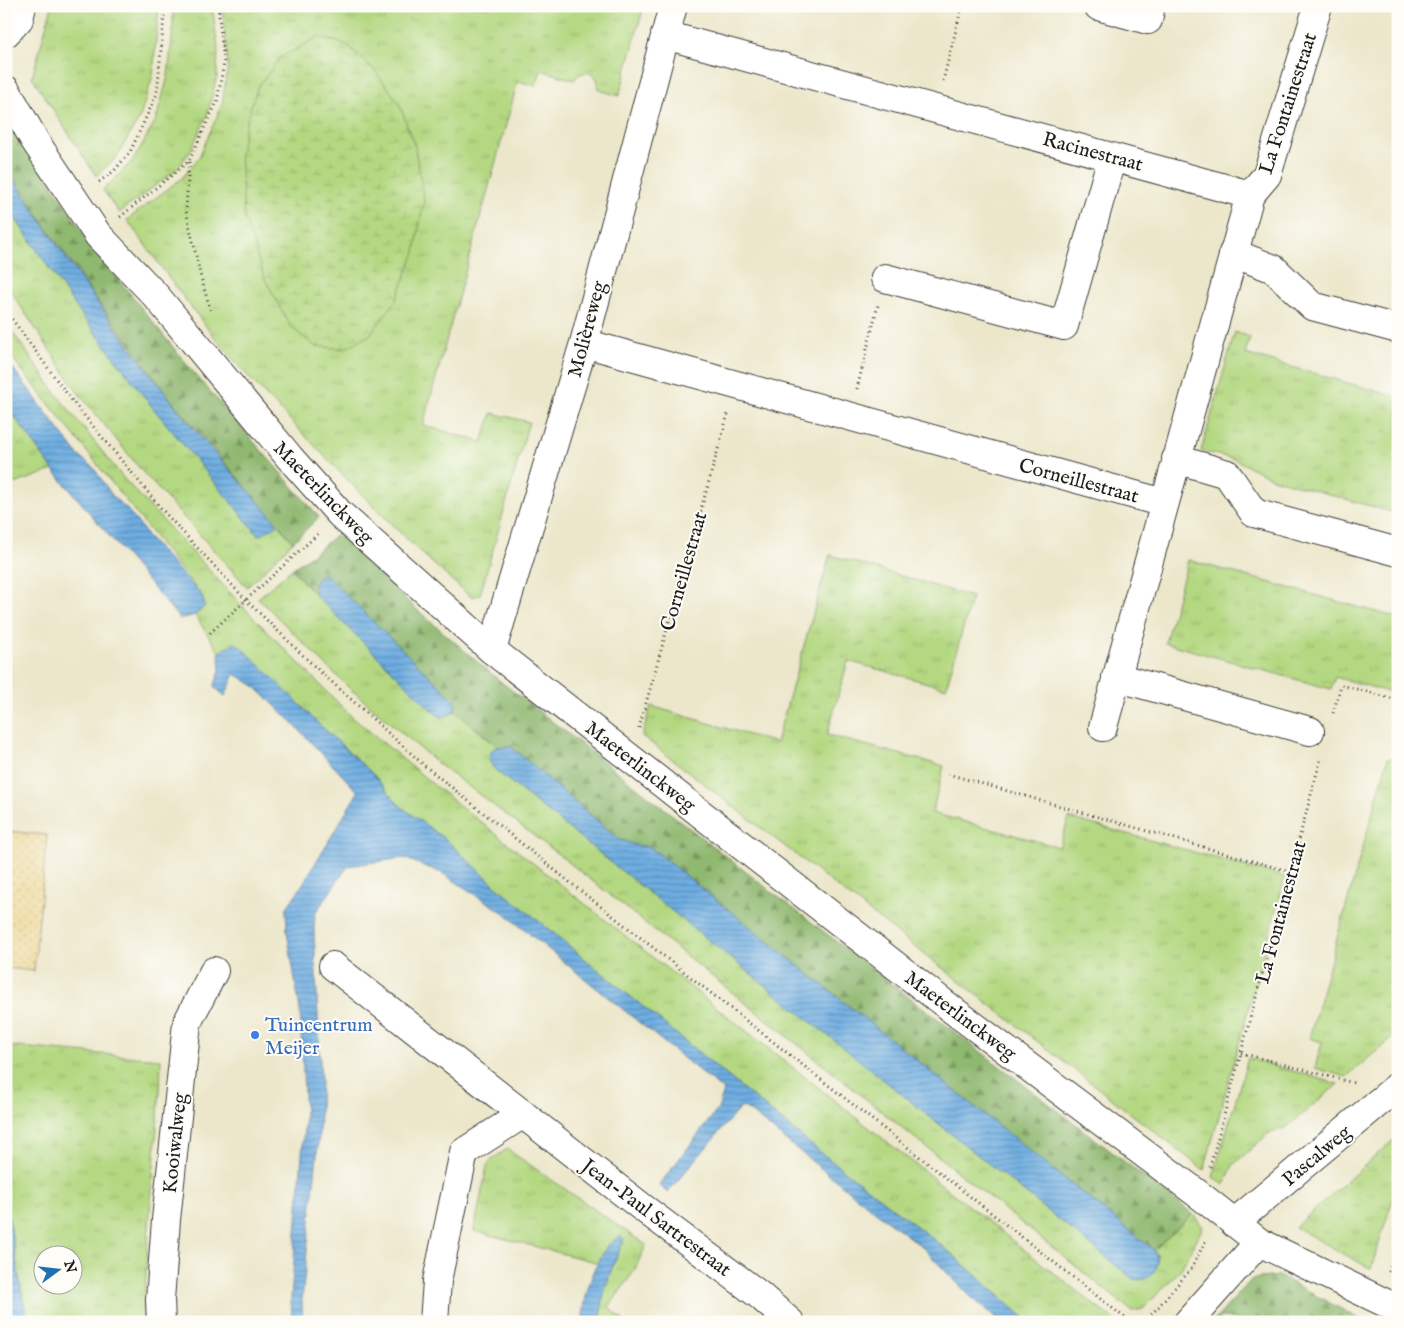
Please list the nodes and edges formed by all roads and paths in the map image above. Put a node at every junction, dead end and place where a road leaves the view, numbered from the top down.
1 (22, 6) edge
2 (165, 6) edge
3 (218, 6) edge
4 (673, 6) edge
5 (962, 6) edge
6 (1098, 6) edge
7 (1151, 6) edge
8 (1318, 6) edge
9 (6, 33) edge
10 (665, 35) junction
11 (6, 90) edge
12 (936, 108) junction
13 (1112, 157) junction
14 (189, 161) junction
15 (1250, 195) junction
16 (74, 200) junction
17 (98, 235) junction
18 (1233, 253) junction
19 (885, 278) joint
20 (6, 311) edge
21 (211, 315) dead end
22 (1398, 329) edge
23 (584, 343) junction
24 (736, 384) junction
25 (850, 416) junction
26 (1176, 460) junction
27 (1164, 503) junction
28 (340, 514) junction
29 (1398, 552) edge
30 (246, 600) junction
31 (210, 633) dead end
32 (492, 650) junction
33 (1116, 677) junction
34 (1398, 700) edge
35 (1103, 727) dead end
36 (1321, 734) junction
37 (631, 758) junction
38 (948, 774) dead end
39 (1291, 872) junction
40 (334, 966) dead end
41 (214, 970) dead end
42 (1242, 1053) junction
43 (1394, 1089) edge
44 (523, 1114) junction
45 (1202, 1197) junction
46 (1234, 1223) junction
47 (1259, 1242) junction
48 (1398, 1309) edge
49 (161, 1322) edge
50 (434, 1322) edge
51 (790, 1322) edge
52 (1130, 1322) edge
53 (1145, 1322) edge
54 (1188, 1322) edge

1 - 9 street
2 - 16 path
3 - 14 path
4 - 10 street, Molièreweg
5 - 12 path
6 - 7 street
8 - 15 street, La Fontainestraat
10 - 12 street, Racinestraat
10 - 23 street, Molièreweg
11 - 16 street, Maeterlinckweg
12 - 13 street, Racinestraat
13 - 15 street, Racinestraat
13 - 19 street
14 - 17 path
14 - 21 path
15 - 18 street, La Fontainestraat
16 - 17 street, Maeterlinckweg
17 - 28 street, Maeterlinckweg
18 - 22 street
18 - 26 street, La Fontainestraat
19 - 25 path
20 - 30 path
23 - 24 street, Corneillestraat
23 - 32 street, Molièreweg
24 - 25 street, Corneillestraat
24 - 37 path, Corneillestraat
25 - 27 street, Corneillestraat
26 - 27 street, La Fontainestraat
26 - 29 street
27 - 33 street, La Fontainestraat
28 - 30 path
28 - 32 street, Maeterlinckweg
30 - 31 path
30 - 52 path
32 - 37 street, Maeterlinckweg
33 - 35 street, La Fontainestraat
33 - 36 street
34 - 36 path, La Fontainestraat
36 - 39 path, La Fontainestraat
37 - 45 street, Maeterlinckweg
38 - 39 path
39 - 42 path, La Fontainestraat
40 - 44 street, Jean-Paul Sartrestraat
41 - 49 street, Kooiwalweg
42 - 43 path
42 - 45 path, La Fontainestraat
43 - 46 street, Pascalweg
44 - 50 street
44 - 51 street, Jean-Paul Sartrestraat
45 - 46 street, Maeterlinckweg
46 - 47 street, Maeterlinckweg
46 - 53 path
47 - 48 street, Maeterlinckweg
47 - 54 street

